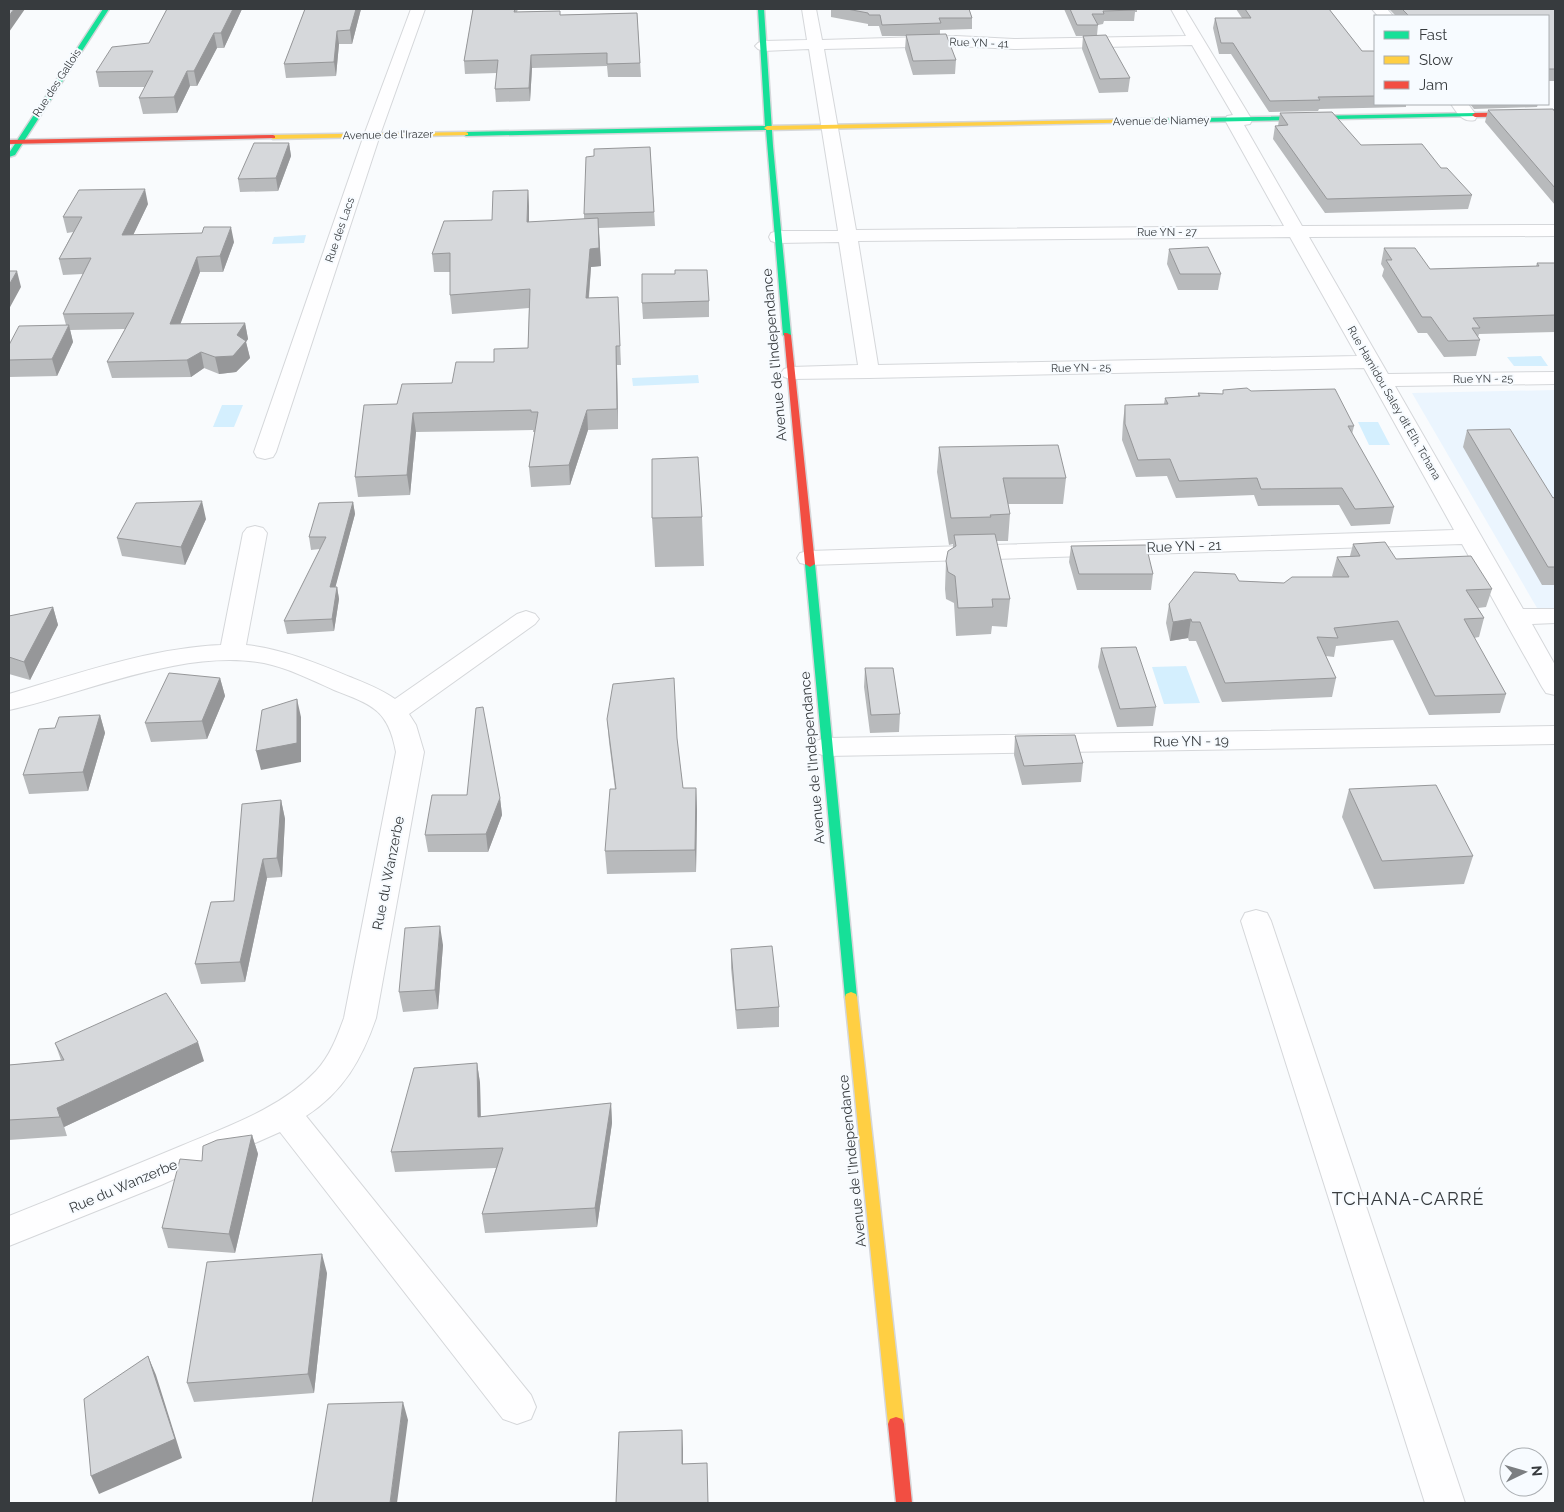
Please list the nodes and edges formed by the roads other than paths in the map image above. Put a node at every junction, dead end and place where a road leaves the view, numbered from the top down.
1 (106, 9) edge
2 (418, 9) edge
3 (761, 9) edge
4 (809, 9) edge
5 (1178, 9) edge
6 (1196, 40) junction
7 (816, 45) junction
8 (763, 46) junction
9 (1464, 110) edge
10 (1555, 114) edge
11 (1239, 120) junction
12 (831, 127) junction
13 (768, 128) junction
14 (372, 135) junction
15 (14, 142) edge
16 (9, 158) edge
17 (1555, 230) edge
18 (1296, 232) junction
19 (847, 236) junction
20 (778, 237) junction
21 (1375, 371) junction
22 (869, 372) junction
23 (791, 373) junction
24 (1555, 378) edge
25 (265, 452) dead end
26 (255, 533) dead end
27 (1470, 537) junction
28 (809, 558) junction
29 (1555, 616) edge
30 (1515, 617) junction
31 (526, 620) dead end
32 (232, 652) junction
33 (1555, 687) edge
34 (9, 702) edge
35 (394, 711) junction
36 (1555, 735) edge
37 (826, 747) junction
38 (1256, 921) dead end
39 (285, 1114) junction
40 (9, 1231) edge
41 (517, 1407) dead end
42 (904, 1503) edge
43 (1446, 1503) edge

1 - 15 main road, Rue des Gallois
2 - 14 street, Rue des Lacs
3 - 8 main road, Avenue de l'Independance
4 - 7 street
5 - 6 street, Rue Hamidou Saley dit Elh. Tchana
6 - 7 street, Rue YN - 41
6 - 11 street, Rue Hamidou Saley dit Elh. Tchana
7 - 8 street, Rue YN - 41
7 - 12 street
8 - 13 main road, Avenue de l'Independance
9 - 10 main road, Avenue de Niamey
9 - 11 main road, Avenue de Niamey
11 - 12 main road, Avenue de Niamey
11 - 18 street, Rue Hamidou Saley dit Elh. Tchana
12 - 13 main road, Avenue de Niamey
12 - 19 street
13 - 14 main road, Avenue de l'Irazer
13 - 20 main road, Avenue de l'Independance
14 - 15 main road, Avenue de l'Irazer
14 - 25 street, Rue des Lacs
15 - 16 main road, Rue des Gallois
17 - 18 street, Rue YN - 27
18 - 19 street, Rue YN - 27
18 - 21 street, Rue Hamidou Saley dit Elh. Tchana
19 - 20 street, Rue YN - 27
19 - 22 street
20 - 23 main road, Avenue de l'Independance
21 - 22 street, Rue YN - 25
21 - 24 street, Rue YN - 25
21 - 27 street, Rue Hamidou Saley dit Elh. Tchana
22 - 23 street, Rue YN - 25
23 - 28 main road, Avenue de l'Independance
26 - 32 street
27 - 28 street, Rue YN - 21
27 - 30 street, Rue Hamidou Saley dit Elh. Tchana
28 - 37 main road, Avenue de l'Independance
29 - 30 street
30 - 33 street, Rue Hamidou Saley dit Elh. Tchana
31 - 35 street
32 - 34 street, Rue du Wanzerbe
32 - 35 street, Rue du Wanzerbe
35 - 39 street, Rue du Wanzerbe
36 - 37 street, Rue YN - 19
37 - 42 main road, Avenue de l'Independance
38 - 43 street
39 - 40 street, Rue du Wanzerbe
39 - 41 street

